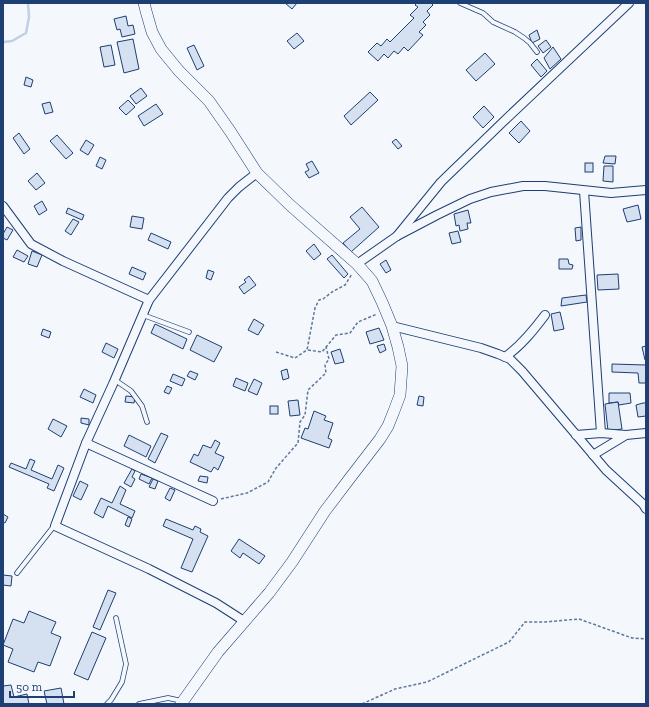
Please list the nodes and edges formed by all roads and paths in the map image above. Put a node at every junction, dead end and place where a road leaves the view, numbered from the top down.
1 (144, 3) edge
2 (460, 3) edge
3 (629, 3) edge
4 (537, 52) dead end
5 (257, 174) junction
6 (646, 190) edge
7 (584, 191) junction
8 (3, 206) edge
9 (397, 236) junction
10 (357, 264) junction
11 (149, 300) junction
12 (377, 314) dead end
13 (143, 315) junction
14 (545, 315) dead end
15 (392, 326) junction
16 (188, 332) dead end
17 (326, 347) junction
18 (307, 350) junction
19 (276, 352) dead end
20 (505, 357) junction
21 (115, 380) junction
22 (147, 422) dead end
23 (601, 433) junction
24 (646, 433) edge
25 (576, 435) junction
26 (626, 435) junction
27 (86, 443) junction
28 (593, 455) junction
29 (213, 501) joint
30 (646, 509) edge
31 (55, 526) junction
32 (17, 573) dead end
33 (116, 618) dead end
34 (244, 621) junction
35 (646, 639) edge
36 (181, 703) edge
37 (107, 704) edge
38 (139, 704) edge
39 (362, 704) edge

1 - 5 street
2 - 4 lane
3 - 9 street
5 - 10 street
5 - 11 street
6 - 7 street
7 - 9 street
7 - 23 street
8 - 11 street
9 - 10 street
10 - 15 street
10 - 18 path
11 - 13 street
12 - 17 path
13 - 16 lane
13 - 21 street
14 - 20 street
15 - 20 street
15 - 34 street
17 - 18 path
17 - 29 path
18 - 19 path
20 - 25 street
21 - 22 lane
21 - 27 street
23 - 25 street
23 - 26 street
24 - 26 street
25 - 28 street
26 - 28 street
27 - 29 street
27 - 31 street
28 - 30 street
31 - 32 lane
31 - 34 street
33 - 37 lane
34 - 36 street
35 - 39 path
36 - 38 lane

